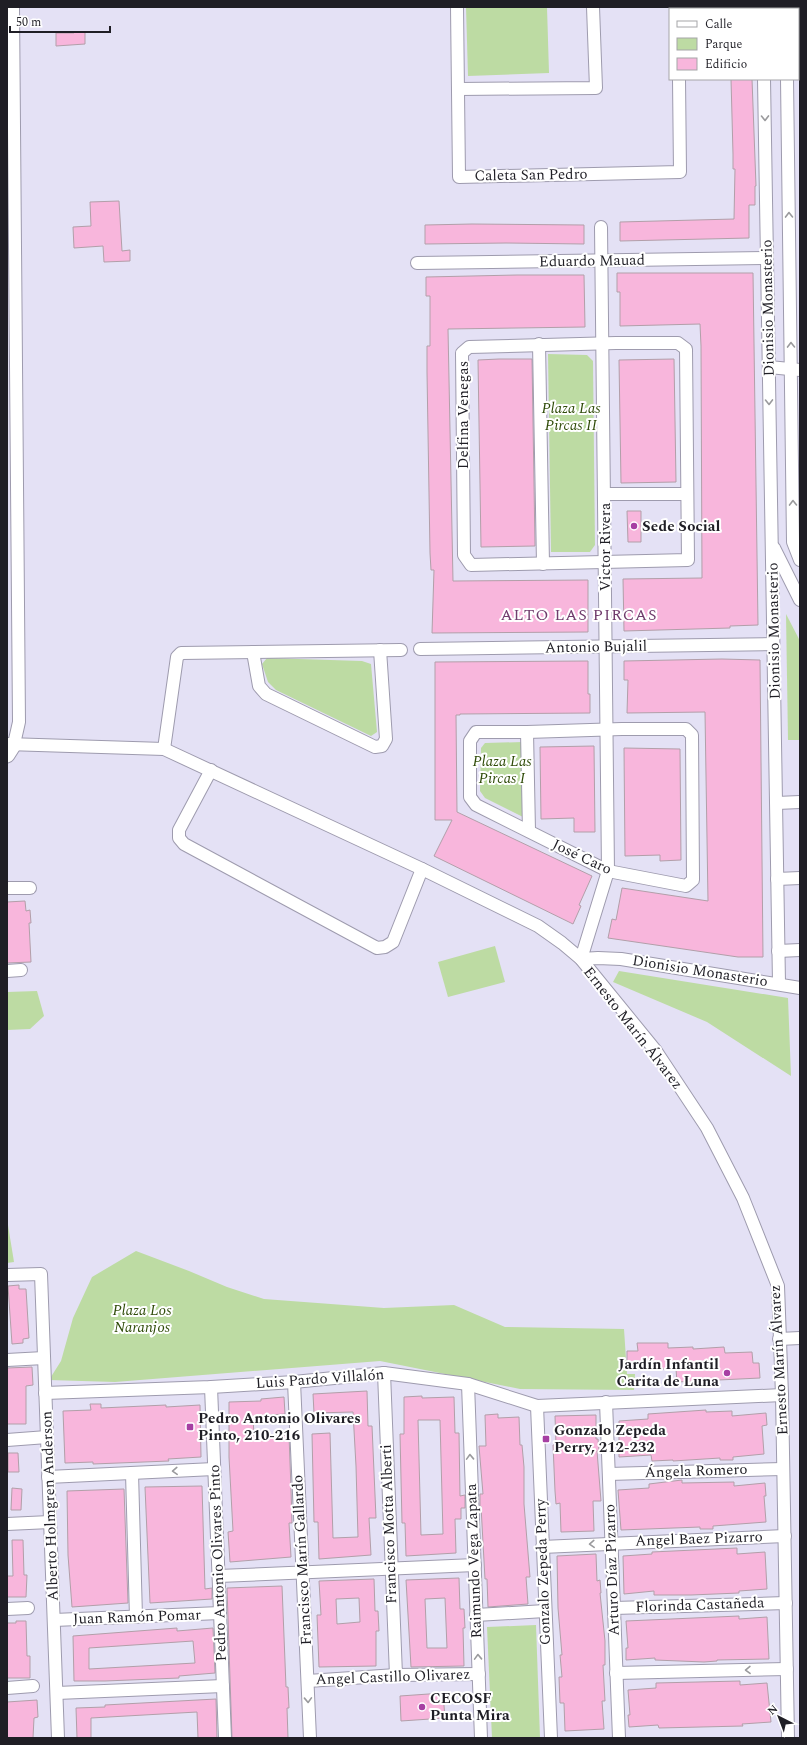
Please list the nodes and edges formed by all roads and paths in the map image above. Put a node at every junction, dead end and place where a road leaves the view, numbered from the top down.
1 (13, 7) edge
2 (457, 7) edge
3 (593, 7) edge
4 (679, 80) edge
5 (764, 80) edge
6 (787, 80) edge
7 (458, 89) junction
8 (794, 147) edge
9 (601, 227) dead end
10 (766, 258) junction
11 (602, 260) junction
12 (417, 263) dead end
13 (11, 286) edge
14 (795, 290) edge
15 (602, 343) junction
16 (539, 344) junction
17 (769, 367) junction
18 (795, 369) edge
19 (11, 373) edge
20 (605, 494) junction
21 (686, 494) junction
22 (773, 545) junction
23 (800, 560) edge
24 (605, 563) junction
25 (543, 564) junction
26 (800, 600) edge
27 (773, 644) junction
28 (606, 647) junction
29 (420, 649) dead end
30 (380, 650) junction
31 (401, 650) dead end
32 (253, 652) junction
33 (12, 656) edge
34 (607, 730) junction
35 (528, 732) junction
36 (9, 748) edge
37 (164, 749) junction
38 (210, 770) junction
39 (800, 802) edge
40 (777, 803) junction
41 (529, 831) junction
42 (422, 869) junction
43 (608, 871) junction
44 (800, 878) edge
45 (777, 879) junction
46 (7, 888) edge
47 (30, 888) dead end
48 (800, 950) edge
49 (778, 951) junction
50 (581, 959) junction
51 (21, 970) dead end
52 (7, 972) edge
53 (779, 984) junction
54 (800, 988) edge
55 (7, 1275) edge
56 (800, 1338) edge
57 (779, 1339) junction
58 (44, 1358) junction
59 (7, 1360) edge
60 (384, 1373) junction
61 (294, 1382) junction
62 (468, 1384) junction
63 (211, 1387) junction
64 (45, 1393) junction
65 (782, 1395) junction
66 (606, 1402) junction
67 (537, 1406) junction
68 (47, 1438) junction
69 (7, 1440) edge
70 (783, 1469) junction
71 (214, 1470) junction
72 (132, 1473) junction
73 (609, 1474) junction
74 (48, 1477) junction
75 (50, 1522) junction
76 (7, 1524) edge
77 (785, 1536) junction
78 (611, 1543) junction
79 (542, 1547) junction
80 (475, 1565) junction
81 (390, 1569) junction
82 (303, 1572) junction
83 (218, 1576) junction
84 (786, 1603) junction
85 (28, 1608) dead end
86 (614, 1608) junction
87 (7, 1609) edge
88 (545, 1611) junction
89 (220, 1613) junction
90 (476, 1615) junction
91 (136, 1617) junction
92 (54, 1620) junction
93 (787, 1670) junction
94 (616, 1673) junction
95 (479, 1674) junction
96 (396, 1675) junction
97 (308, 1681) junction
98 (33, 1686) dead end
99 (223, 1686) junction
100 (7, 1688) edge
101 (57, 1693) junction
102 (58, 1738) edge
103 (225, 1738) edge
104 (310, 1738) edge
105 (481, 1738) edge
106 (551, 1738) edge
107 (619, 1738) edge
108 (788, 1738) edge

1 - 13 street
2 - 7 street, Caleta San Pedro
3 - 7 street
4 - 7 street, Caleta San Pedro
5 -> 10 street, Dionisio Monasterio
6 - 8 street, Dionisio Monasterio
14 -> 8 street, Dionisio Monasterio
9 - 11 street, Victor Rivera
10 - 11 street, Eduardo Mauad
10 - 17 street, Dionisio Monasterio
11 - 12 street, Eduardo Mauad
11 - 15 street, Victor Rivera
13 - 19 street
18 -> 14 street, Dionisio Monasterio
15 - 16 street, Delfina Venegas
15 - 20 street, Victor Rivera
15 - 21 street, Delfina Venegas
16 - 25 street
16 - 25 street, Delfina Venegas
17 - 18 street
17 -> 22 street, Dionisio Monasterio
23 -> 18 street, Dionisio Monasterio
19 - 33 street
20 - 21 street
20 - 24 street, Victor Rivera
21 - 24 street, Delfina Venegas
22 - 26 street
22 - 27 street, Dionisio Monasterio
24 - 25 street, Delfina Venegas
24 - 28 street, Victor Rivera
27 - 28 street, Antonio Bujalil
27 - 40 street, Dionisio Monasterio
28 - 29 street, Antonio Bujalil
28 - 34 street, Victor Rivera
30 - 31 street
30 - 32 street
30 - 32 street
32 - 37 street
33 - 36 street
34 - 35 street, José Caro
34 - 43 street, Victor Rivera
34 - 43 street, José Caro
35 - 41 street
35 - 41 street, José Caro
36 - 37 street
37 - 38 street, Ernesto Marín Álvarez
38 - 42 street, Ernesto Marín Álvarez
38 - 42 street
39 - 40 street
40 - 45 street, Dionisio Monasterio
41 - 43 street, José Caro
42 - 50 street, Ernesto Marín Álvarez
43 - 50 street, Victor Rivera
44 - 45 street
45 - 49 street, Dionisio Monasterio
46 - 47 street
48 - 49 street
49 - 53 street, Dionisio Monasterio
50 - 53 street, Dionisio Monasterio
50 - 57 street, Ernesto Marín Álvarez
51 - 52 street
53 - 54 street
55 - 58 street, Alberto Holmgren Anderson
56 - 57 street
57 - 65 street, Ernesto Marín Álvarez
58 - 59 street
58 - 64 street, Alberto Holmgren Anderson
60 - 61 street, Luis Pardo Villalón
60 - 62 street, Luis Pardo Villalón
60 - 81 street, Francisco Motta Alberti
61 - 63 street, Luis Pardo Villalón
61 - 82 street, Francisco Marín Gallardo
62 - 67 street, Luis Pardo Villalón
80 -> 62 street, Raimundo Vega Zapata
63 - 64 street, Luis Pardo Villalón
63 - 71 street, Pedro Antonio Olivares Pinto
64 - 68 street, Alberto Holmgren Anderson
65 - 66 street, Luis Pardo Villalón
65 - 70 street, Ernesto Marín Álvarez
66 - 67 street, Luis Pardo Villalón
66 - 73 street, Arturo Díaz Pizarro
67 - 79 street, Gonzalo Zepeda Perry
68 - 69 street
68 - 74 street, Alberto Holmgren Anderson
70 - 73 street, Ángela Romero
70 - 77 street, Ernesto Marín Álvarez
71 -> 72 street
71 - 83 street, Pedro Antonio Olivares Pinto
72 - 74 street
72 - 91 street
73 - 78 street, Arturo Díaz Pizarro
74 - 75 street, Alberto Holmgren Anderson
75 - 76 street
75 - 92 street, Alberto Holmgren Anderson
77 - 78 street, Angel Baez Pizarro
77 - 84 street, Ernesto Marín Álvarez
78 -> 79 street, Angel Baez Pizarro
78 - 86 street, Arturo Díaz Pizarro
79 - 88 street, Gonzalo Zepeda Perry
80 - 81 street
80 - 90 street, Raimundo Vega Zapata
81 - 82 street
81 - 96 street, Francisco Motta Alberti
82 - 83 street
82 - 97 street, Francisco Marín Gallardo
83 - 89 street, Pedro Antonio Olivares Pinto
84 - 86 street, Florinda Castañeda
84 - 93 street, Ernesto Marín Álvarez
85 - 87 street
86 - 94 street, Arturo Díaz Pizarro
88 - 90 street
88 - 106 street, Gonzalo Zepeda Perry
89 - 91 street, Juan Ramón Pomar
89 - 99 street, Pedro Antonio Olivares Pinto
95 -> 90 street, Raimundo Vega Zapata
91 - 92 street, Juan Ramón Pomar
92 - 101 street, Alberto Holmgren Anderson
93 -> 94 street
93 - 108 street, Ernesto Marín Álvarez
94 - 107 street, Arturo Díaz Pizarro
95 - 96 street, Angel Castillo Olivarez
95 - 105 street, Raimundo Vega Zapata
96 - 97 street, Angel Castillo Olivarez
97 -> 104 street, Francisco Marín Gallardo
98 - 100 street
99 - 101 street
99 - 103 street, Pedro Antonio Olivares Pinto
101 - 102 street, Alberto Holmgren Anderson

